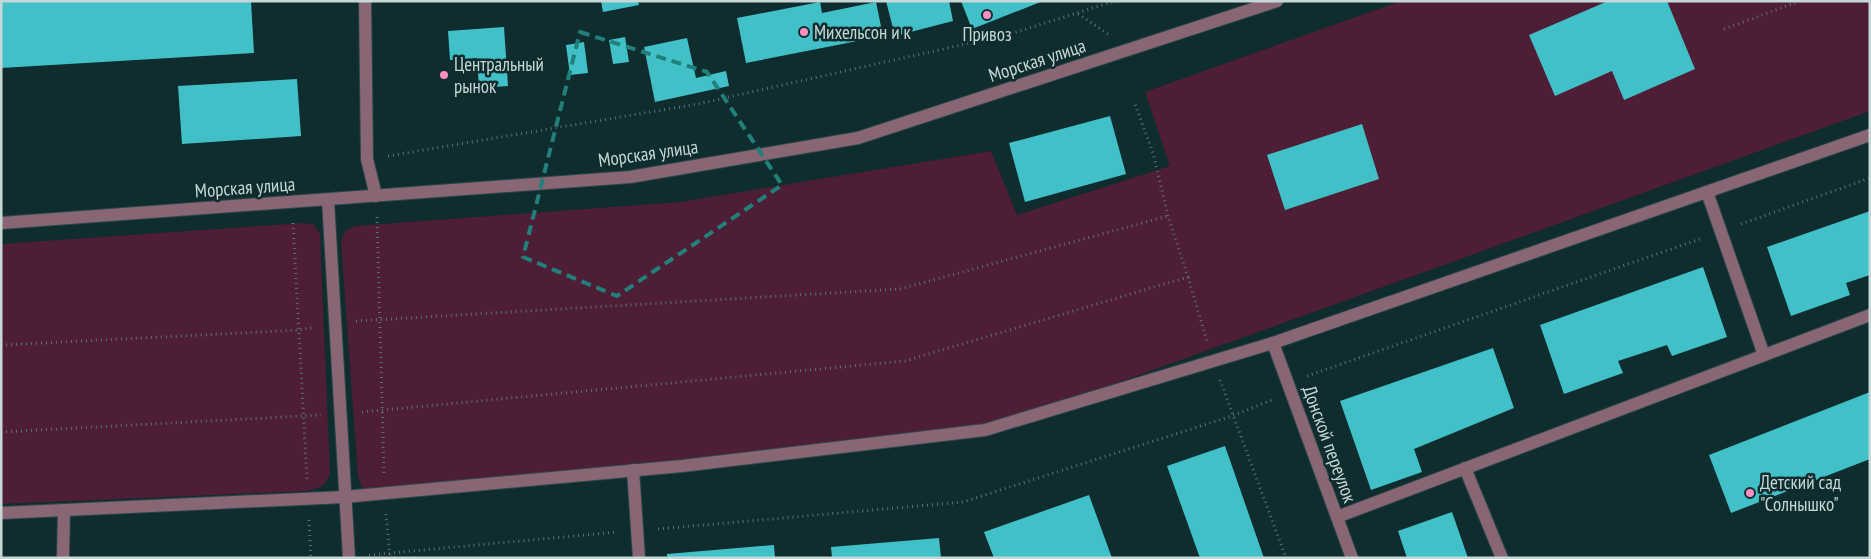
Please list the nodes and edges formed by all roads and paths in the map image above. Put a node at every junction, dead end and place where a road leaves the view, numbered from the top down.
1 (365, 1) edge
2 (1115, 1) edge
3 (1277, 1) edge
4 (1800, 1) edge
5 (1077, 14) junction
6 (1724, 29) dead end
7 (1114, 38) dead end
8 (1135, 104) dead end
9 (1870, 135) edge
10 (367, 160) junction
11 (1707, 192) junction
12 (376, 196) junction
13 (328, 200) junction
14 (292, 202) junction
15 (1168, 216) junction
16 (1, 223) edge
17 (1188, 277) junction
18 (1870, 315) edge
19 (379, 319) junction
20 (334, 324) junction
21 (300, 330) junction
22 (1274, 343) junction
23 (1, 345) edge
24 (1764, 355) junction
25 (1213, 361) junction
26 (382, 410) junction
27 (339, 414) junction
28 (304, 417) junction
29 (1, 432) edge
30 (1465, 468) junction
31 (633, 470) junction
32 (384, 494) junction
33 (344, 497) junction
34 (308, 499) junction
35 (64, 510) junction
36 (1, 513) edge
37 (1337, 517) junction
38 (63, 558) edge
39 (310, 558) edge
40 (348, 558) edge
41 (390, 558) edge
42 (638, 558) edge
43 (1286, 558) edge
44 (1352, 558) edge
45 (1502, 558) edge

1 - 10 street
2 - 5 path
3 - 12 street, Морская улица
4 - 6 path
5 - 7 path
5 - 10 path
8 - 15 path
9 - 11 street
10 - 12 street
11 - 22 street
11 - 24 street
12 - 13 street, Морская улица
12 - 19 path
13 - 14 street, Морская улица
13 - 20 street
14 - 16 street, Морская улица
14 - 21 path
15 - 17 path
15 - 19 path
17 - 25 path
17 - 26 path
18 - 24 street
19 - 20 path
19 - 26 path
20 - 21 path
20 - 27 street
21 - 23 path
21 - 28 path
22 - 25 street
22 - 37 street, Донской переулок
24 - 30 street
25 - 31 street
25 - 43 path
26 - 27 path
26 - 32 path
27 - 28 path
27 - 33 street
28 - 29 path
28 - 34 path
30 - 37 street
30 - 45 street
31 - 32 street
31 - 42 street
32 - 33 street
32 - 41 path
33 - 34 street
33 - 40 street
34 - 35 street
34 - 39 path
35 - 36 street
35 - 38 street
37 - 44 street, Донской переулок

